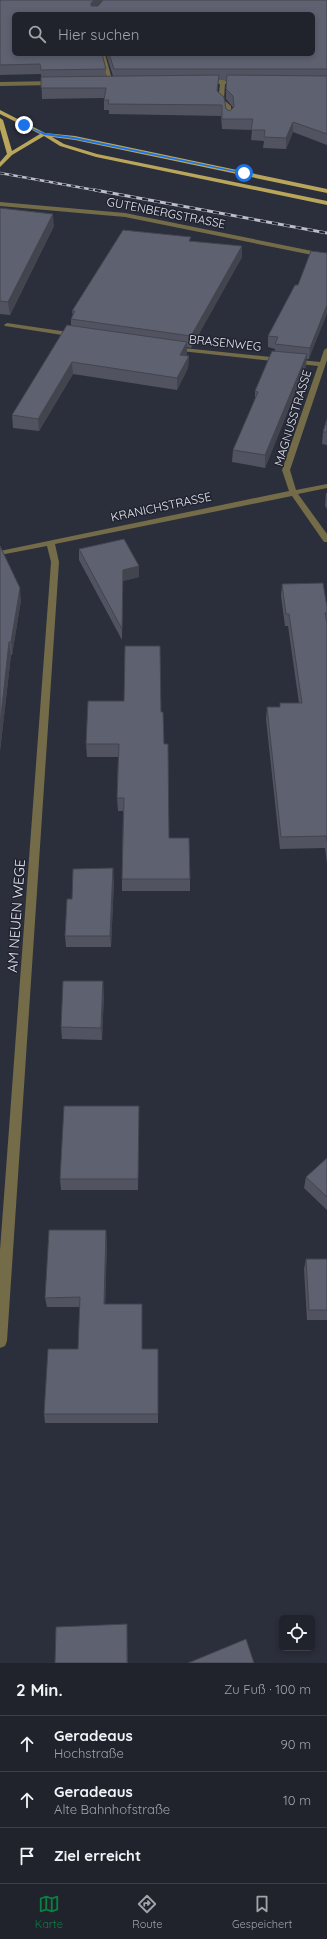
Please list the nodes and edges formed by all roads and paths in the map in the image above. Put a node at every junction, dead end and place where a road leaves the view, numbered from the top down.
1 (103, 56) edge
2 (119, 82) edge
3 (199, 82) edge
4 (223, 82) junction
5 (62, 83) edge
6 (246, 83) edge
7 (0, 84) edge
8 (0, 112) edge
9 (229, 118) edge
10 (0, 120) edge
11 (44, 134) junction
12 (10, 154) junction
13 (0, 165) edge
14 (327, 191) edge
15 (0, 204) edge
16 (327, 204) edge
17 (327, 256) edge
18 (7, 325) dead end
19 (83, 336) edge
20 (167, 348) edge
21 (327, 350) edge
22 (322, 364) junction
23 (327, 486) edge
24 (293, 492) junction
25 (327, 540) edge
26 (50, 542) junction
27 (0, 553) edge
28 (0, 1341) edge

1 - 2 street
3 - 4 street
4 - 6 street
4 - 9 street
5 - 7 street
8 - 11 main road
10 - 12 main road
11 - 12 main road
11 - 14 main road
11 - 16 main road
12 - 13 main road
15 - 17 street, GUTENBERGSTRASSE
18 - 19 street
20 - 22 street, BRASENWEG
21 - 22 street, MAGNUSSTRASSE
22 - 24 street, MAGNUSSTRASSE
23 - 24 street, KRANICHSTRASSE
24 - 25 street, MAGNUSSTRASSE
24 - 26 street, KRANICHSTRASSE
26 - 27 street, KRANICHSTRASSE
26 - 28 street, AM NEUEN WEGE

